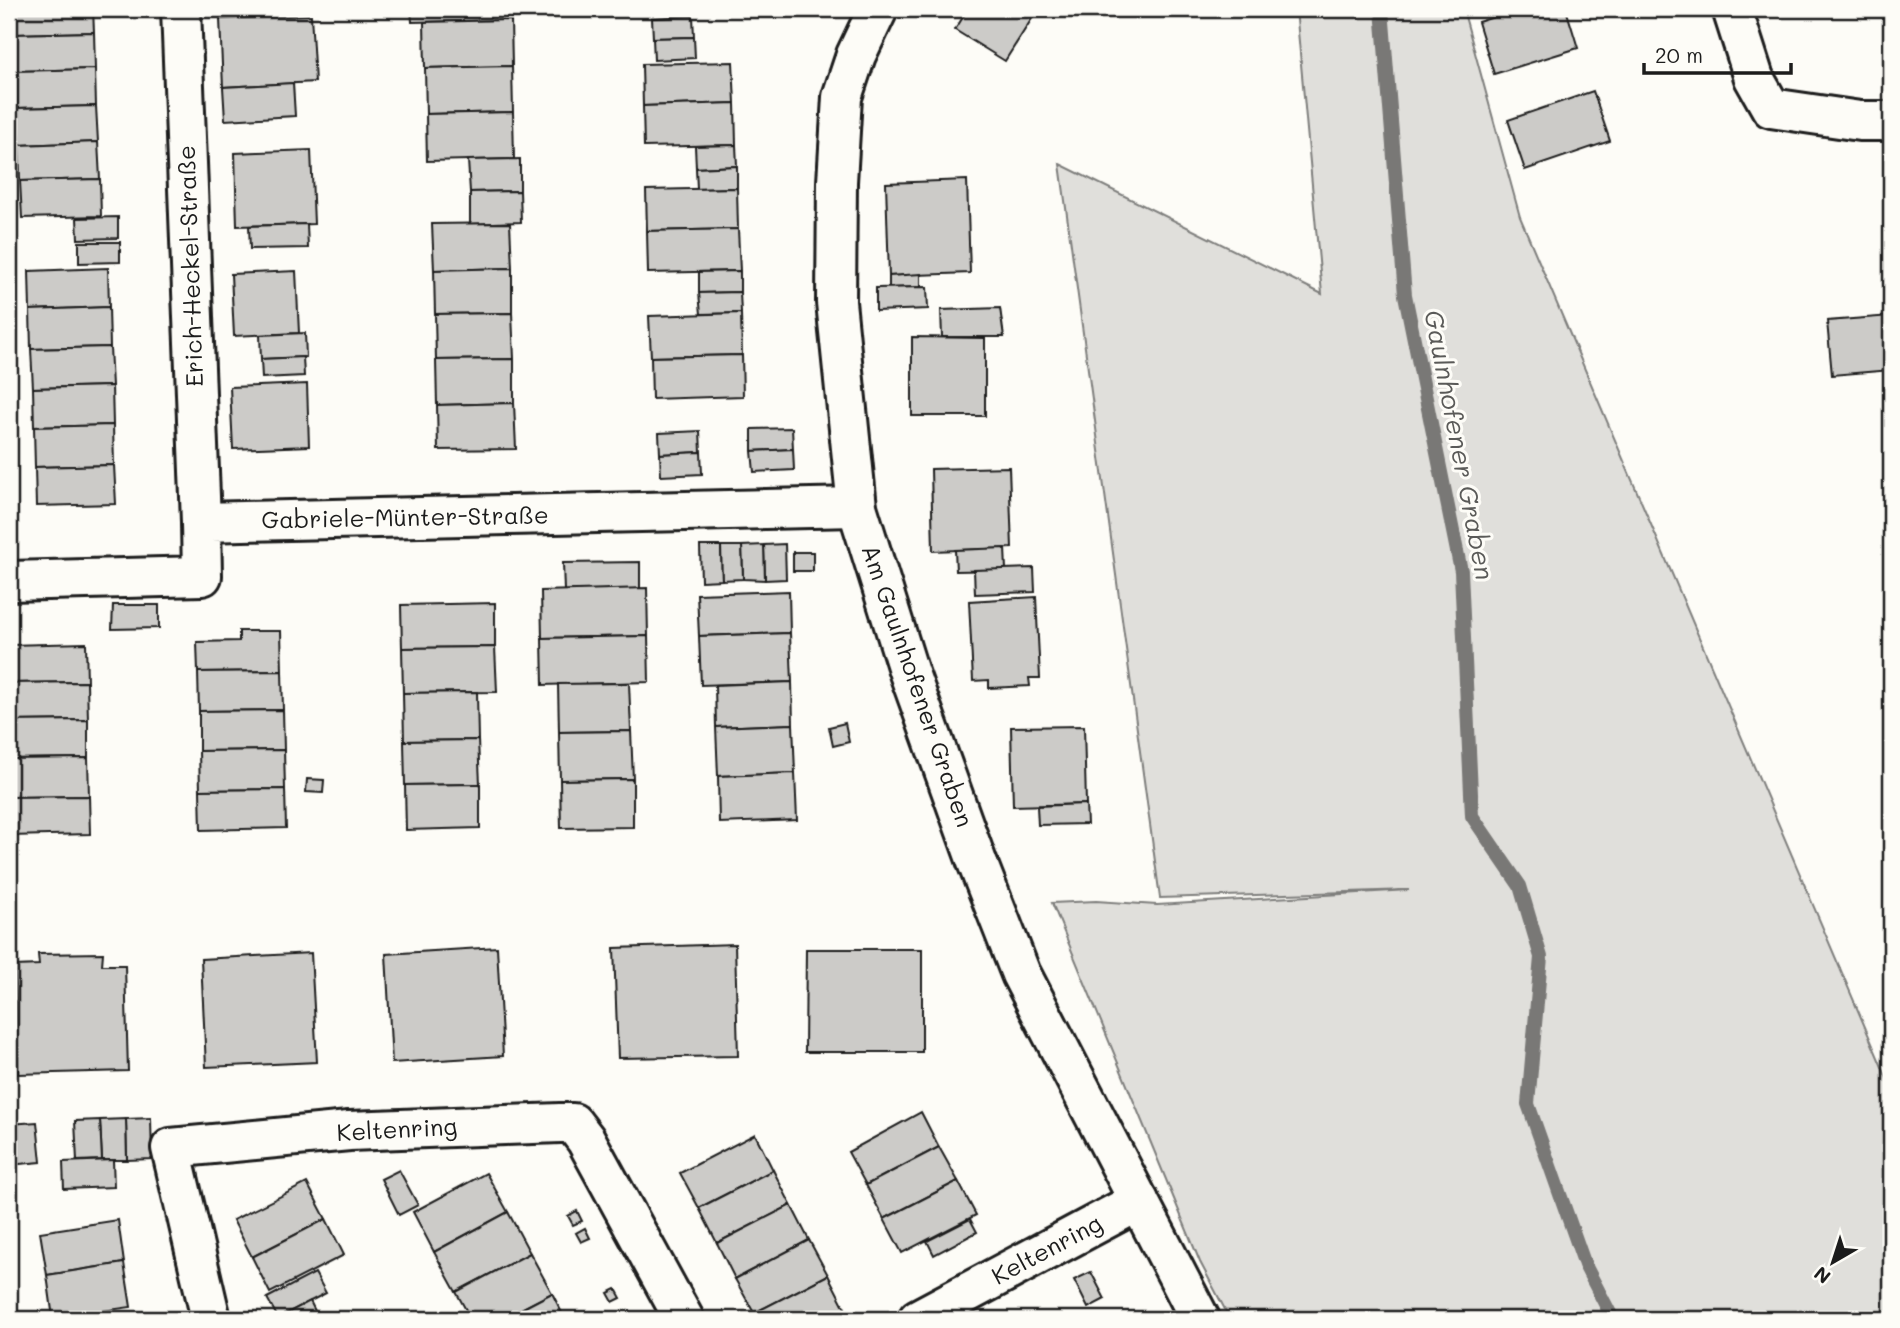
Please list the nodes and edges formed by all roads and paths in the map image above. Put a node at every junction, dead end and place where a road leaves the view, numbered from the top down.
1 (181, 9) edge
2 (878, 9) edge
3 (1732, 9) edge
4 (1891, 121) edge
5 (857, 507) junction
6 (201, 522) junction
7 (9, 581) edge
8 (1139, 1201) junction
9 (211, 1319) edge
10 (684, 1319) edge
11 (918, 1319) edge
12 (1200, 1319) edge

1 - 6 street, Erich-Heckel-Straße
2 - 5 street, Am Gaulnhofener Graben
3 - 4 street
5 - 6 street, Gabriele-Münter-Straße
5 - 8 street, Am Gaulnhofener Graben
6 - 7 street
8 - 11 street, Keltenring
8 - 12 street, Am Gaulnhofener Graben
9 - 10 street, Keltenring

